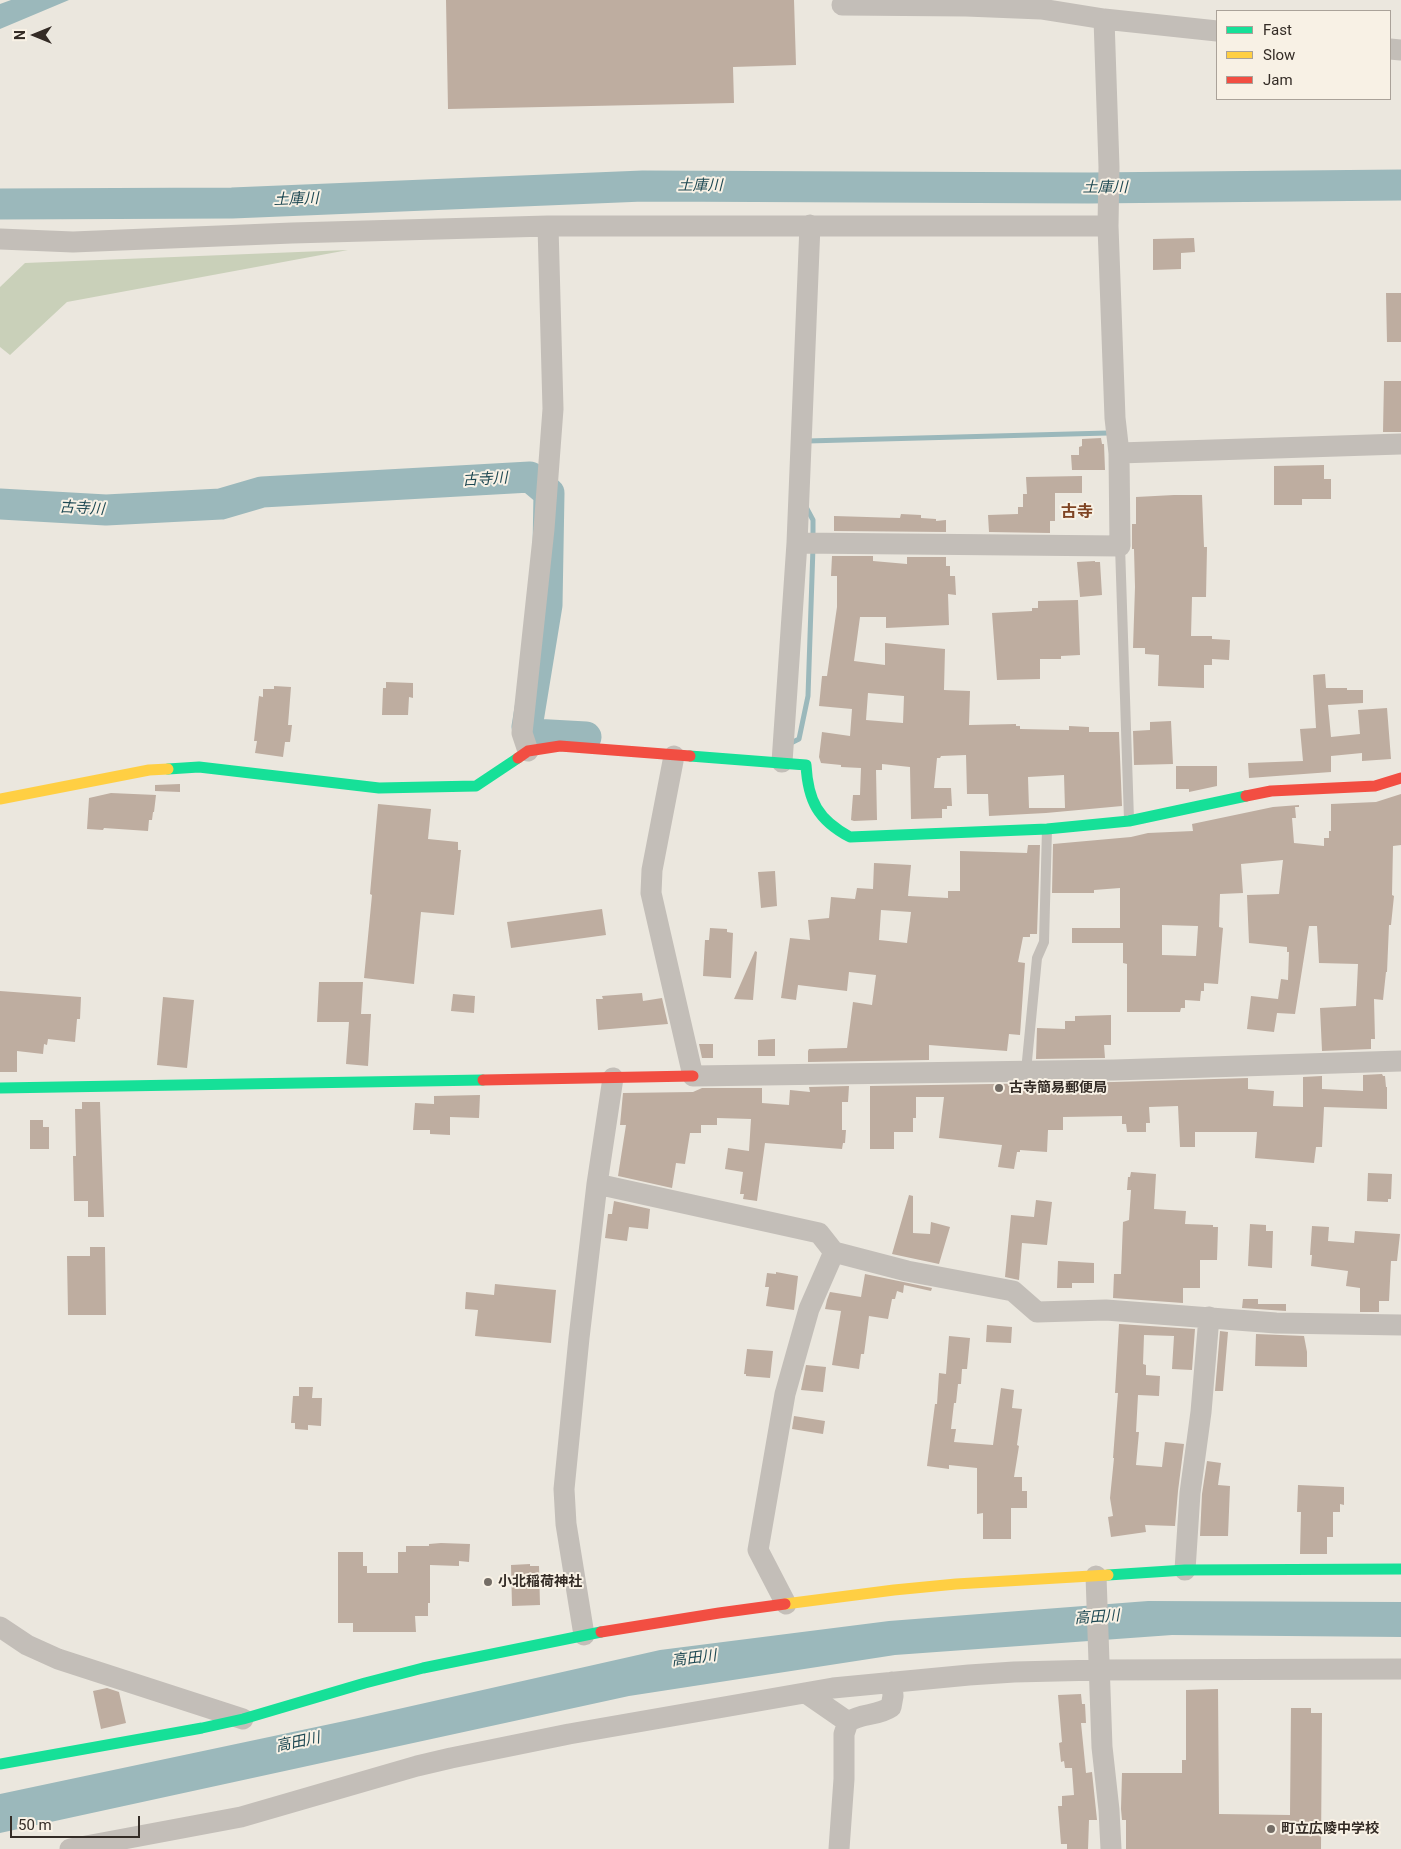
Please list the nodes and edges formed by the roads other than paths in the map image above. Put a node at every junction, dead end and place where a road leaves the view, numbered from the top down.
1 (842, 5) dead end
2 (1104, 18) junction
3 (1216, 30) edge
4 (1109, 217) junction
5 (810, 225) junction
6 (548, 226) junction
7 (0, 239) edge
8 (1401, 444) edge
9 (1119, 453) junction
10 (797, 543) junction
11 (1120, 546) junction
12 (528, 752) junction
13 (674, 756) junction
14 (782, 762) junction
15 (1401, 778) edge
16 (0, 798) edge
17 (1129, 821) junction
18 (1048, 829) junction
19 (1401, 1061) edge
20 (1026, 1071) junction
21 (693, 1076) junction
22 (613, 1078) junction
23 (0, 1088) edge
24 (597, 1184) junction
25 (834, 1252) junction
26 (1209, 1317) junction
27 (1401, 1325) edge
28 (1401, 1569) edge
29 (1185, 1570) junction
30 (1097, 1578) junction
31 (786, 1604) junction
32 (0, 1627) edge
33 (584, 1636) junction
34 (1100, 1668) junction
35 (1401, 1669) edge
36 (892, 1682) junction
37 (806, 1693) junction
38 (243, 1719) junction
39 (848, 1722) junction
40 (0, 1764) edge
41 (70, 1849) edge
42 (839, 1849) edge
43 (1111, 1849) edge

1 - 2 street
2 - 3 street
2 - 4 street
4 - 5 street
4 - 9 street
5 - 6 street
5 - 10 street
6 - 7 street
6 - 12 street
8 - 9 street
9 - 11 street
10 - 11 street
10 - 14 street
11 - 17 lane
12 - 13 street
12 - 16 street
13 - 14 street
13 - 21 street
14 - 18 street
15 - 17 street
17 - 18 street
18 - 20 lane
19 - 20 street
20 - 21 street
21 - 22 street
22 - 23 street
22 - 24 street
24 - 25 street
24 - 33 street
25 - 26 street
25 - 31 street
26 - 27 street
26 - 29 street
28 - 29 street
29 - 30 street
30 - 31 street
30 - 34 street
31 - 33 street
32 - 38 street
33 - 38 street
34 - 35 street
34 - 36 street
34 - 43 street
36 - 37 street
36 - 39 street
37 - 39 street
37 - 41 street
38 - 40 street
39 - 42 street

